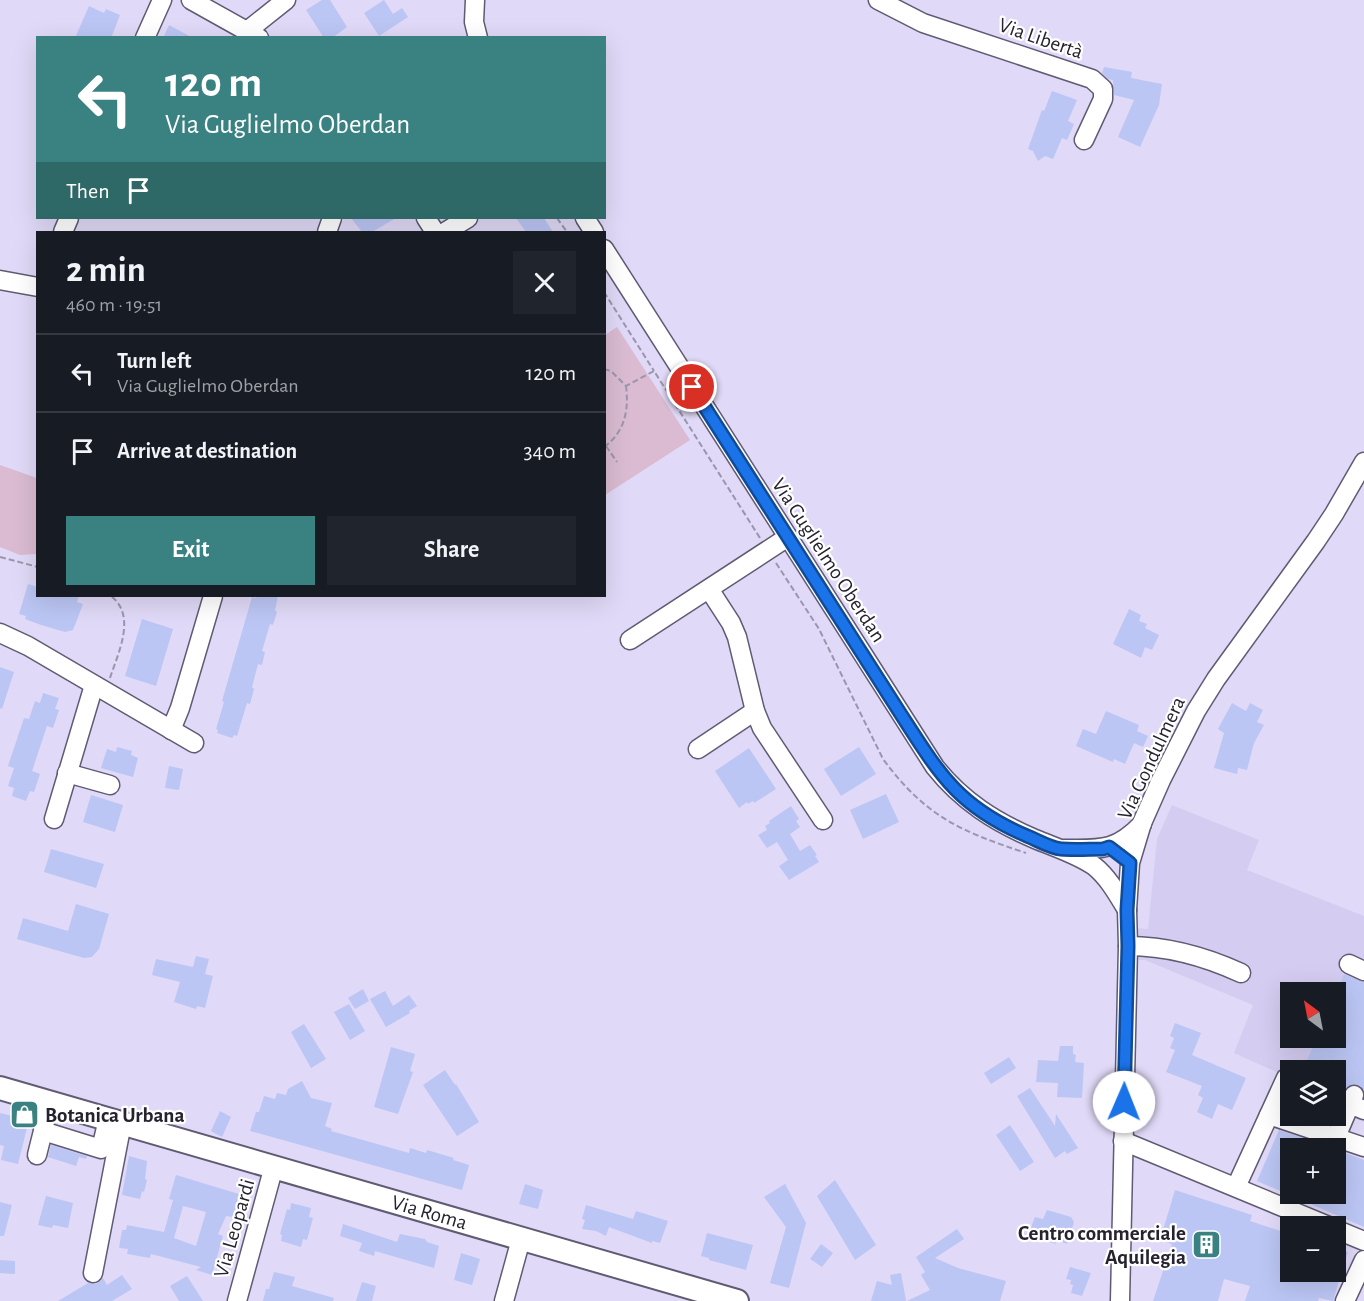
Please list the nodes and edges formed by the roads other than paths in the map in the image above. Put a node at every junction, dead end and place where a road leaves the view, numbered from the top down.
1 (162, 0) edge
2 (191, 0) edge
3 (286, 0) edge
4 (475, 0) edge
5 (878, 0) edge
6 (912, 8) edge
7 (253, 34) edge
8 (146, 36) edge
9 (478, 36) edge
10 (1084, 140) dead end
11 (466, 219) edge
12 (448, 231) edge
13 (606, 252) edge
14 (0, 280) edge
15 (36, 285) edge
16 (1364, 462) edge
17 (788, 537) junction
18 (709, 589) junction
19 (213, 597) edge
20 (0, 633) edge
21 (630, 640) dead end
22 (100, 689) junction
23 (755, 711) junction
24 (171, 730) junction
25 (194, 743) dead end
26 (698, 748) dead end
27 (67, 773) junction
28 (110, 785) dead end
29 (54, 819) dead end
30 (822, 820) dead end
31 (1142, 823) junction
32 (1109, 847) junction
33 (1059, 849) junction
34 (1130, 863) junction
35 (1094, 867) junction
36 (1127, 910) junction
37 (1128, 946) junction
38 (1196, 957) dead end
39 (0, 1088) edge
40 (1280, 1091) edge
41 (49, 1102) junction
42 (1350, 1102) edge
43 (1269, 1115) junction
44 (115, 1121) junction
45 (43, 1131) junction
46 (1336, 1137) junction
47 (1123, 1141) junction
48 (1364, 1147) edge
49 (37, 1155) dead end
50 (274, 1166) junction
51 (1236, 1187) junction
52 (1305, 1216) edge
53 (1346, 1233) edge
54 (521, 1239) junction
55 (1364, 1241) edge
56 (1364, 1260) edge
57 (93, 1274) dead end
58 (703, 1296) edge
59 (237, 1301) edge
60 (504, 1301) edge
61 (737, 1301) edge
62 (1120, 1301) edge
63 (1345, 1301) edge

1 - 8 street
2 - 7 street
3 - 7 street
4 - 9 street
5 - 6 street, Via Libertà
6 - 10 street, Via Libertà
11 - 12 street
13 - 17 street, Via Guglielmo Oberdan
14 - 15 street
16 - 31 street, Via Gondulmera
17 - 18 street
17 - 33 street, Via Guglielmo Oberdan
18 - 21 street
18 - 23 street
19 - 24 street
20 - 22 street
22 - 24 street
22 - 27 street
23 - 26 street
23 - 30 street
24 - 25 street
27 - 28 street
27 - 29 street
31 - 32 street, Via Guglielmo Oberdan
31 - 34 street, Via Gondulmera
32 - 33 street, Via Guglielmo Oberdan
32 - 34 street
33 - 35 street, Via Guglielmo Oberdan
34 - 35 street, Via Guglielmo Oberdan
34 - 36 street, Via Gondulmera
35 - 36 street, Via Guglielmo Oberdan
36 - 37 street, Via Gondulmera
37 - 38 street
37 - 47 street, Via Gondulmera
39 - 41 main road, Via Roma
40 - 43 street
41 - 44 main road, Via Roma
41 - 45 street
42 - 46 street
43 - 46 street
43 - 51 street
44 - 45 street
44 - 50 main road, Via Roma
44 - 57 street
45 - 49 street
46 - 48 street
47 - 51 street
47 - 62 street, Via Gondulmera
50 - 54 main road, Via Roma
50 - 59 street, Via Leopardi
51 - 52 street
53 - 55 street
54 - 58 main road, Via Roma
54 - 60 street
56 - 63 street
58 - 61 main road, Via Roma

